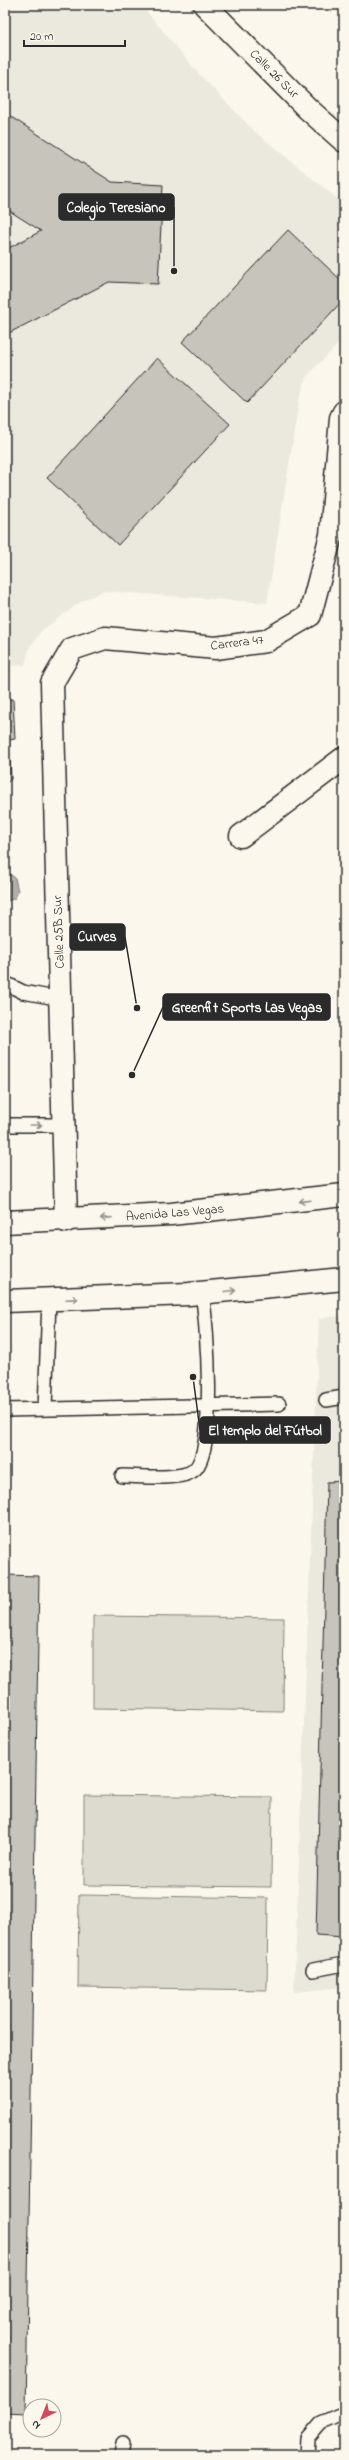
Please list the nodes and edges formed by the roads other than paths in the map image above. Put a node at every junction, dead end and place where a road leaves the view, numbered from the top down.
1 (205, 5) edge
2 (344, 141) edge
3 (344, 412) edge
4 (339, 511) edge
5 (72, 649) joint
6 (344, 758) edge
7 (241, 836) dead end
8 (5, 983) edge
9 (61, 999) junction
10 (64, 1125) junction
11 (5, 1126) edge
12 (344, 1195) edge
13 (66, 1221) junction
14 (5, 1222) edge
15 (344, 1279) edge
16 (202, 1294) junction
17 (49, 1300) junction
18 (5, 1301) edge
19 (344, 1397) edge
20 (326, 1400) dead end
21 (279, 1404) dead end
22 (209, 1405) junction
23 (44, 1409) junction
24 (5, 1410) edge
25 (122, 1476) dead end
26 (344, 1964) edge
27 (313, 1970) dead end
28 (344, 2413) edge
29 (307, 2455) edge

1 - 2 street, Calle 26 Sur
3 - 4 street, Carrera 47
4 - 5 street, Carrera 47
5 - 9 street, Calle 25B Sur
6 - 7 street
8 - 9 lane
9 - 10 street, Calle 25B Sur
11 -> 10 lane
10 - 13 street, Calle 25B Sur
12 -> 13 street, Avenida Las Vegas
13 - 14 street, Avenida Las Vegas
16 -> 15 street
17 -> 16 street
16 - 22 lane
17 - 18 street
17 - 23 lane
19 - 20 lane
21 - 22 lane
22 - 23 lane
22 - 25 lane
23 - 24 lane
26 - 27 lane
28 - 29 lane

